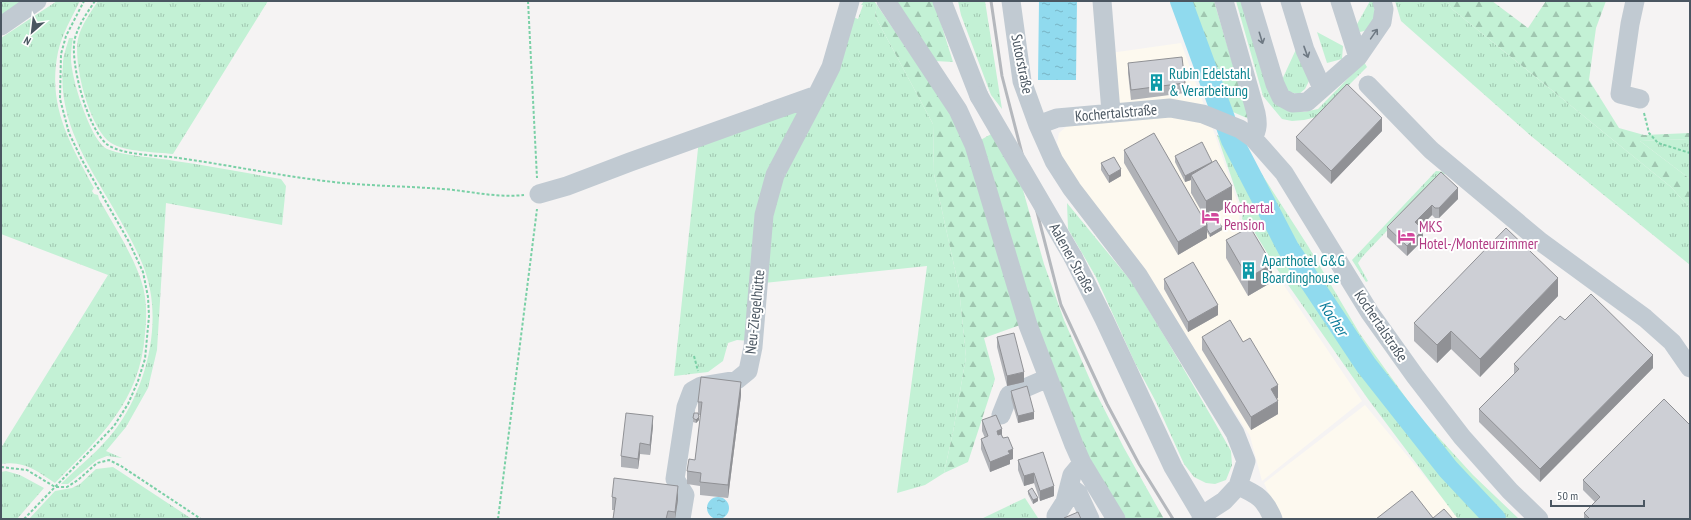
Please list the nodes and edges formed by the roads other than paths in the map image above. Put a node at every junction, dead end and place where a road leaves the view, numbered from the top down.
1 (38, 1) edge
2 (850, 1) edge
3 (886, 1) edge
4 (942, 1) edge
5 (1011, 1) edge
6 (1102, 1) edge
7 (1224, 1) edge
8 (1250, 1) edge
9 (1290, 1) edge
10 (1340, 1) edge
11 (1382, 1) edge
12 (1635, 1) edge
13 (1, 26) edge
14 (1358, 57) junction
15 (1368, 85) dead end
16 (1322, 88) junction
17 (817, 94) junction
18 (1640, 99) road end
19 (1112, 112) junction
20 (1038, 125) junction
21 (1246, 134) junction
22 (539, 194) road end
23 (1690, 368) edge
24 (1048, 378) junction
25 (1001, 415) dead end
26 (1082, 463) junction
27 (1069, 486) junction
28 (1238, 486) junction
29 (1057, 518) edge
30 (1202, 518) edge
31 (681, 519) edge
32 (1090, 519) edge
33 (1116, 519) edge
34 (1273, 519) edge
35 (1539, 519) edge

1 - 13 street
2 - 17 street
3 - 24 street
4 - 30 street, Aalener Straße, bridge
5 - 20 street, Sutorstraße
6 - 19 street
7 - 21 street
8 -> 16 street
9 -> 16 street
10 - 14 street
14 -> 11 street
12 - 18 street
14 - 16 street
15 - 23 street
17 - 22 street
17 - 31 street, Neu-Ziegelhütte
19 - 20 street, Kochertalstraße
19 - 21 street, Kochertalstraße
20 - 28 street
21 - 35 street, Kochertalstraße
24 - 25 street
24 - 26 street
26 - 27 street
26 - 33 street
27 - 29 street
27 - 32 street
28 - 30 street
28 - 34 street

